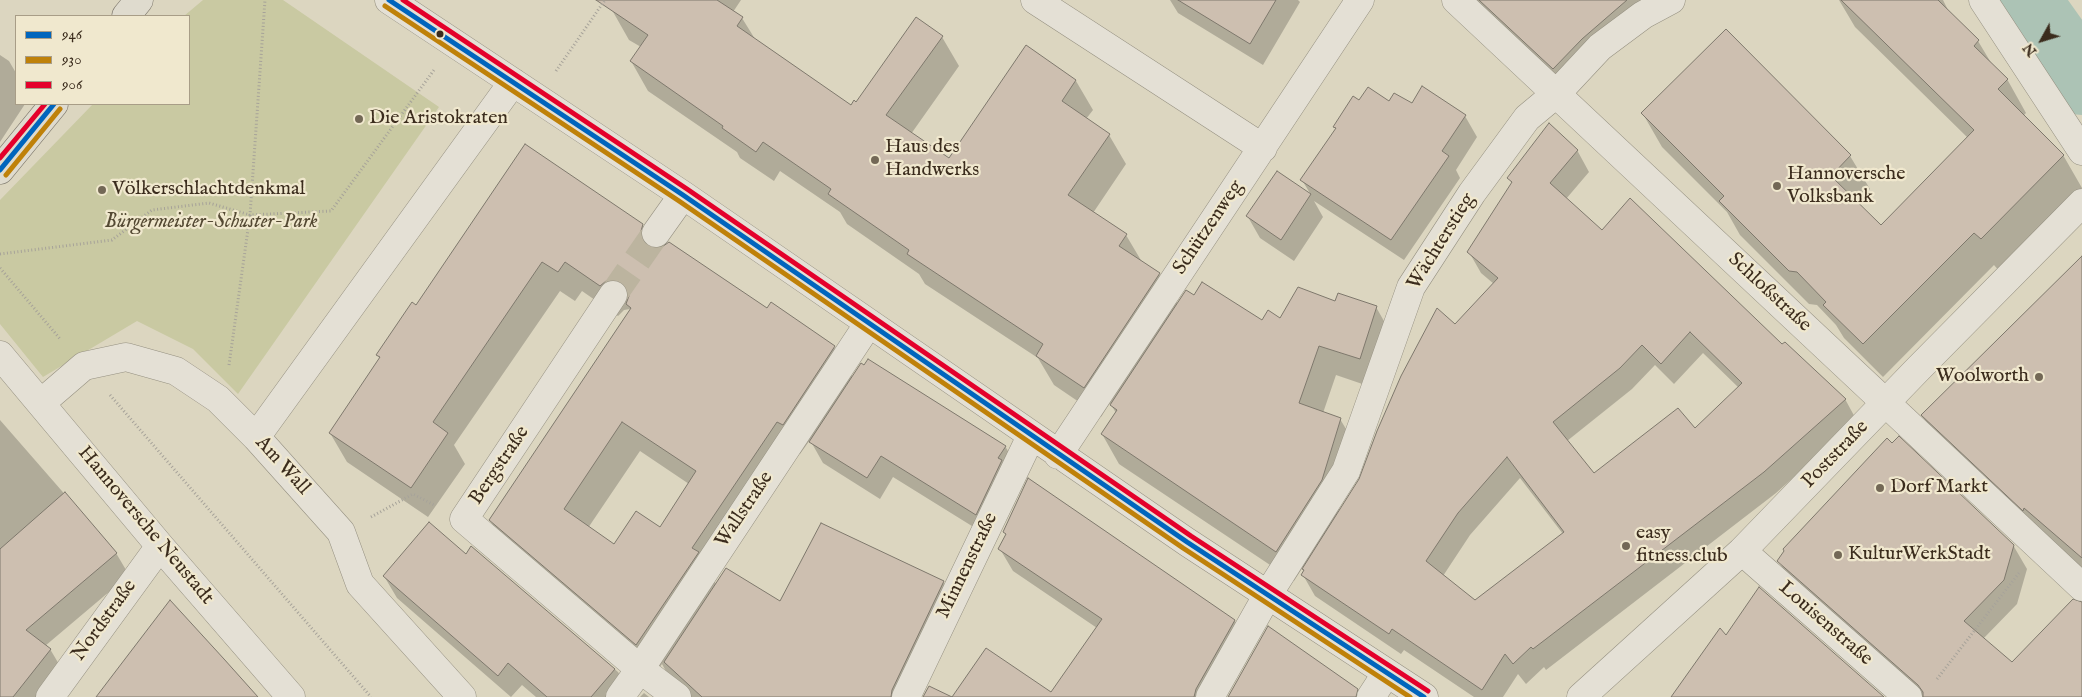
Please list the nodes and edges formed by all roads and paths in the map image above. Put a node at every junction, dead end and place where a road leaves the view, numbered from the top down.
1 (139, 0) edge
2 (265, 0) edge
3 (389, 0) edge
4 (605, 0) edge
5 (1035, 0) edge
6 (1360, 0) edge
7 (1456, 0) edge
8 (1672, 0) edge
9 (1983, 0) edge
10 (127, 15) edge
11 (454, 43) junction
12 (513, 82) junction
13 (1557, 92) junction
14 (537, 98) junction
15 (53, 105) edge
16 (1263, 148) junction
17 (2082, 151) edge
18 (0, 170) edge
19 (683, 195) junction
20 (2082, 202) edge
21 (250, 215) junction
22 (656, 233) tunnel mouth
23 (0, 254) edge
24 (0, 268) edge
25 (613, 295) tunnel mouth
26 (870, 323) junction
27 (0, 354) edge
28 (84, 366) junction
29 (218, 399) junction
30 (1886, 403) junction
31 (41, 404) junction
32 (1031, 436) junction
33 (256, 437) junction
34 (1058, 455) junction
35 (464, 519) junction
36 (341, 532) junction
37 (160, 546) junction
38 (2039, 548) junction
39 (1742, 551) junction
40 (2082, 586) edge
41 (1267, 596) junction
42 (640, 669) junction
43 (1386, 674) junction
44 (1935, 681) dead end
45 (50, 697) edge
46 (291, 697) edge
47 (372, 697) edge
48 (462, 697) edge
49 (620, 697) edge
50 (676, 697) edge
51 (906, 697) edge
52 (1210, 697) edge
53 (1371, 697) edge
54 (1424, 697) edge
55 (1581, 697) edge
56 (1908, 697) edge

1 - 10 main road
2 - 21 path
3 - 11 street
4 - 14 path
5 - 16 street
6 - 16 street, Schützenweg
7 - 13 street, Schloßstraße
8 - 13 street, Wächterstieg
9 - 17 street
11 - 12 street
11 - 21 path
12 - 14 street
12 - 33 street
13 - 30 street, Schloßstraße
13 - 41 street, Wächterstieg
14 - 19 street
15 - 18 main road
16 - 34 street, Schützenweg
19 - 22 street
19 - 26 street
20 - 30 street, Poststraße
21 - 23 path
21 - 29 path
24 - 28 path
25 - 35 street, Bergstraße
26 - 32 street
26 - 42 street, Wallstraße
27 - 31 street, Hannoversche Neustadt
28 - 29 street, Am Wall
28 - 31 street, Am Wall
28 - 47 path
29 - 33 street, Am Wall
30 - 38 street, Schloßstraße
30 - 39 street, Poststraße
31 - 37 street, Hannoversche Neustadt
32 - 34 street
32 - 51 street, Minnenstraße
33 - 36 street, Am Wall
34 - 41 street
35 - 36 path
35 - 42 street, Bergstraße
36 - 48 street, Am Wall
37 - 45 street, Nordstraße
37 - 46 street, Hannoversche Neustadt
38 - 40 street, Schloßstraße
38 - 44 path
39 - 55 street, Poststraße
39 - 56 street, Louisenstraße
41 - 43 street
41 - 52 street, Wächterstieg
42 - 49 street, Wallstraße
42 - 50 street, Bergstraße
43 - 53 street
43 - 54 street

